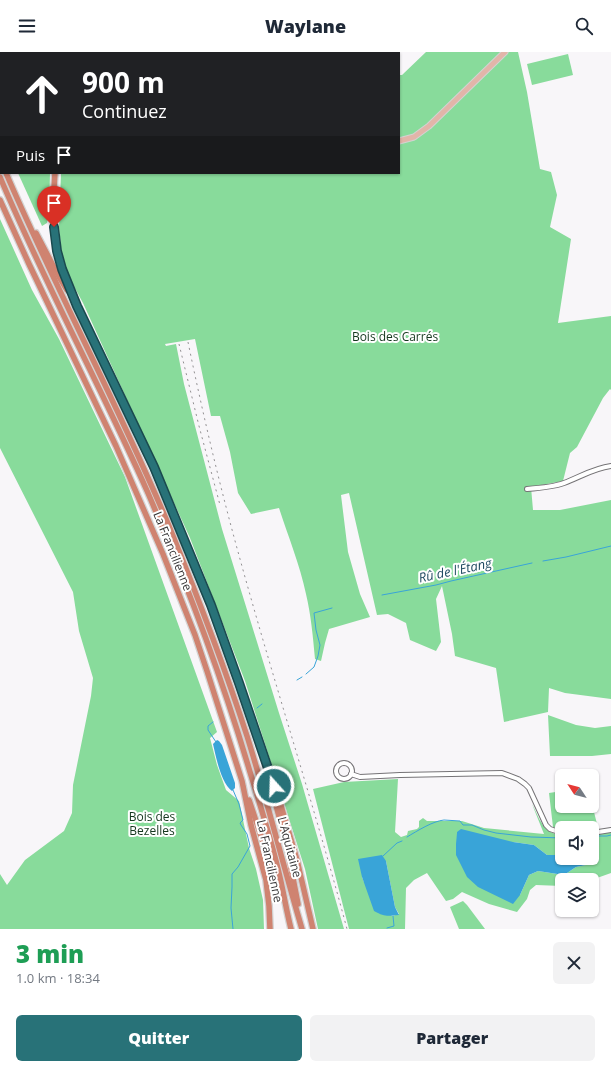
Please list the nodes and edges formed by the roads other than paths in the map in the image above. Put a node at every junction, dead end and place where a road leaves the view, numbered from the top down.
1 (505, 52) edge
2 (400, 141) edge
3 (6, 174) edge
4 (55, 174) edge
5 (0, 177) edge
6 (0, 200) edge
7 (20, 206) junction
8 (77, 306) junction
9 (611, 466) edge
10 (527, 489) dead end
11 (265, 761) junction
12 (351, 774) dead end
13 (242, 781) junction
14 (611, 830) edge
15 (555, 831) edge
16 (599, 832) edge
17 (287, 911) junction
18 (270, 929) edge
19 (291, 929) edge
20 (302, 929) edge
21 (313, 929) edge

1 - 2 main road
3 - 7 highway, L'Aquitaine
4 - 8 highway
5 - 17 highway, L'Aquitaine
6 - 13 highway, La Francilienne
7 - 8 highway
7 - 20 highway, L'Aquitaine
8 - 11 highway, La Francilienne
9 - 10 street
11 - 20 highway
11 - 21 highway, La Francilienne
12 - 15 street
13 - 17 highway
13 - 18 highway, La Francilienne
14 - 16 street
17 - 19 highway, L'Aquitaine

